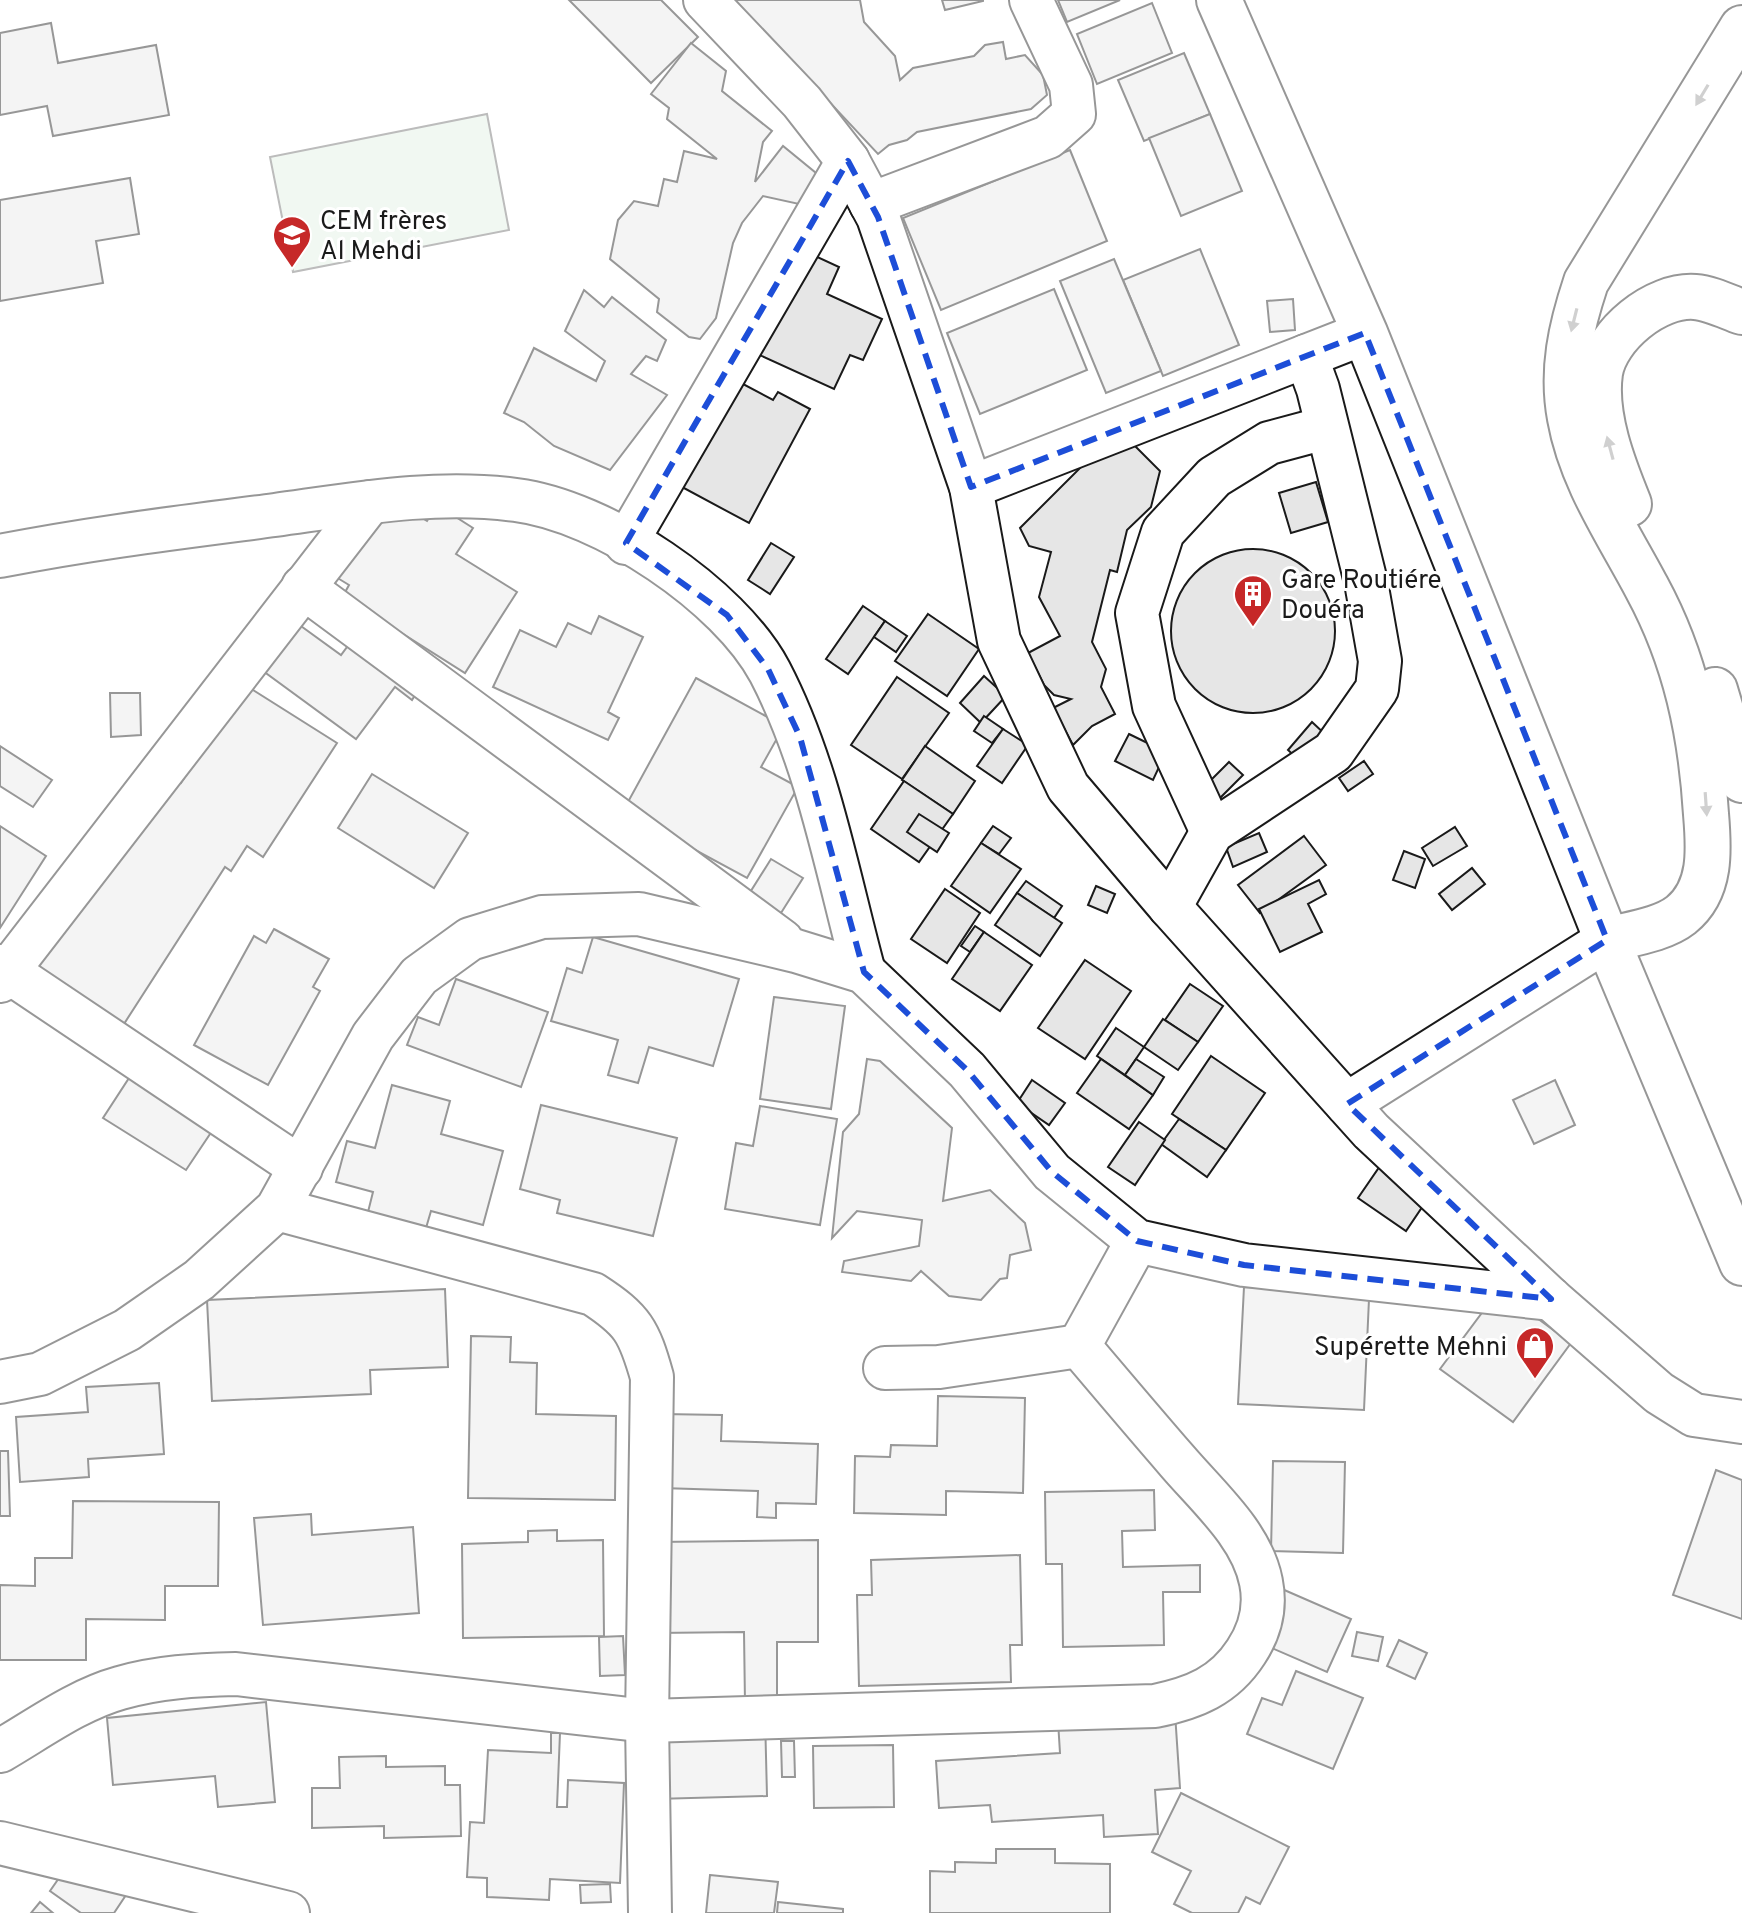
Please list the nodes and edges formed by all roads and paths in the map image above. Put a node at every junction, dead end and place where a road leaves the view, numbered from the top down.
1 (705, 0) edge
2 (1031, 0) edge
3 (1219, 0) edge
4 (1742, 28) edge
5 (848, 161) junction
6 (871, 204) junction
7 (1742, 312) edge
8 (1365, 333) junction
9 (1306, 356) junction
10 (1325, 428) junction
11 (971, 487) junction
12 (370, 502) junction
13 (626, 543) junction
14 (0, 556) edge
15 (303, 587) junction
16 (1692, 702) junction
17 (1742, 780) edge
18 (1212, 832) junction
19 (1170, 907) junction
20 (1607, 940) junction
21 (796, 951) junction
22 (864, 972) junction
23 (3, 973) edge
24 (1347, 1104) junction
25 (301, 1168) junction
26 (277, 1209) junction
27 (1137, 1241) junction
28 (1742, 1263) edge
29 (1551, 1299) junction
30 (1079, 1346) junction
31 (885, 1368) dead end
32 (0, 1382) edge
33 (1742, 1422) edge
34 (647, 1721) junction
35 (0, 1751) edge
36 (0, 1843) edge
37 (288, 1913) edge
38 (650, 1913) edge

1 - 5 street
2 - 6 street
3 - 8 main road
4 -> 16 main road
5 - 6 street
5 - 13 street
6 - 11 street
17 -> 7 main road
8 - 9 street
8 - 20 main road
9 - 10 street
9 - 11 street
10 - 18 street
10 - 18 street
11 - 19 street
12 - 13 street
12 - 14 street
12 - 15 street
13 - 22 street
15 - 21 street
15 - 23 street
16 - 17 main road
16 -> 20 main road
18 - 19 street
19 - 24 street
20 - 24 street
20 - 28 main road
21 - 22 street
21 - 25 street
22 - 27 street
23 - 25 street
24 - 29 street
25 - 26 street
26 - 32 street
26 - 34 street
27 - 29 street
27 - 30 street
29 - 33 street
30 - 31 street
30 - 34 street
34 - 35 street
34 - 38 street
36 - 37 street

